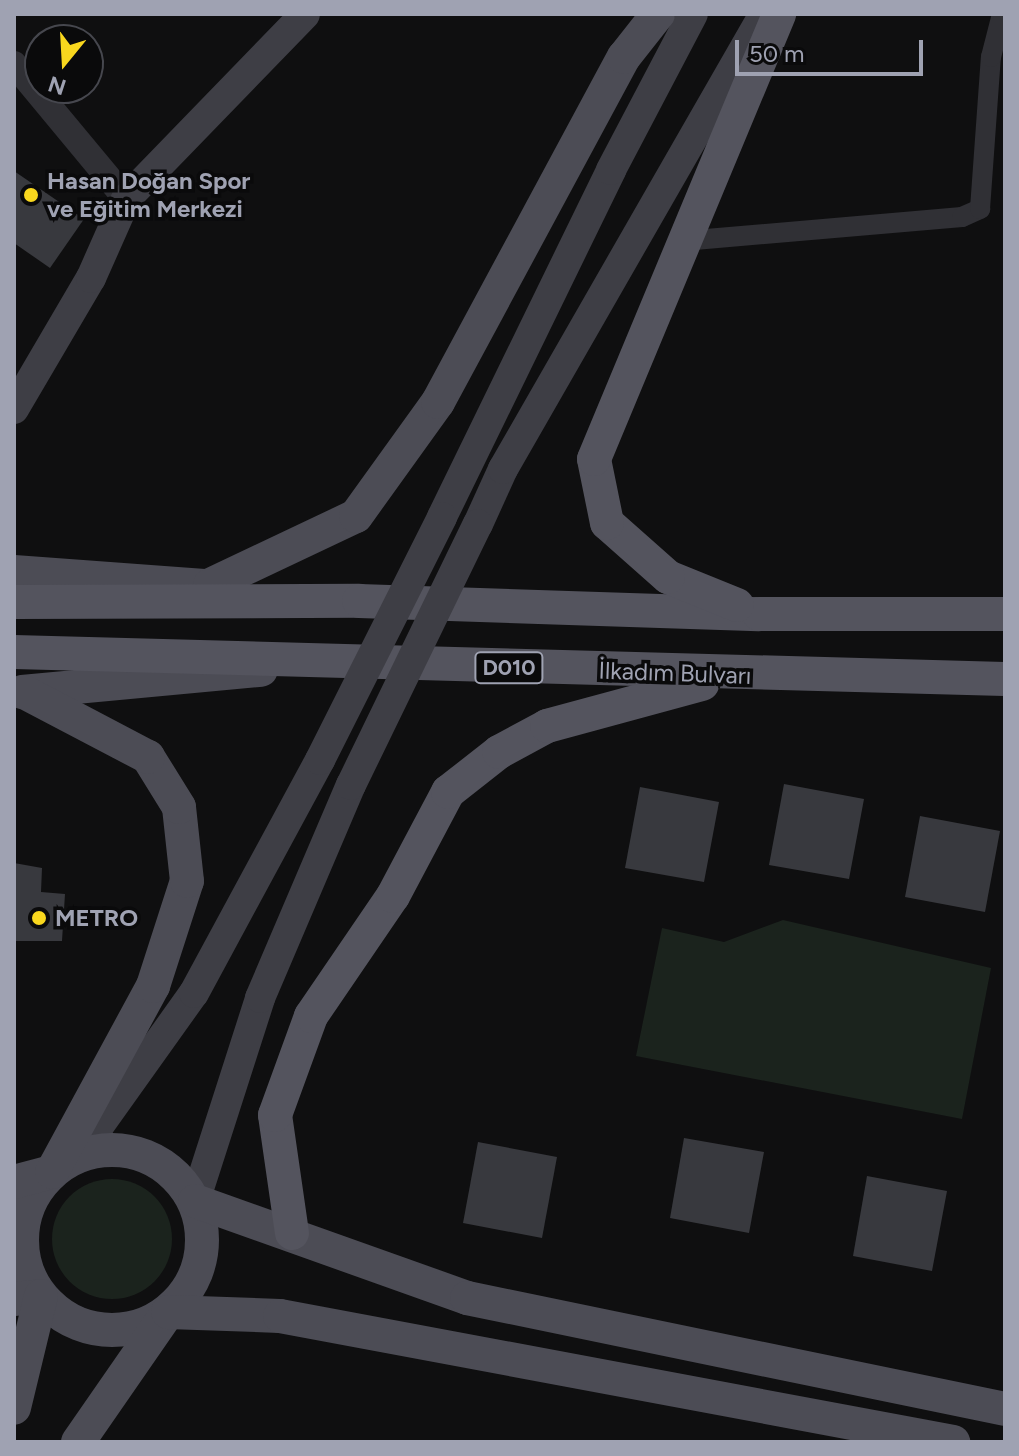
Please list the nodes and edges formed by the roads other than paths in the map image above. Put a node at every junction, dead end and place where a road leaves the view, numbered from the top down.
1 (305, 14) edge
2 (658, 14) edge
3 (693, 14) edge
4 (764, 14) edge
5 (779, 14) edge
6 (1002, 14) edge
7 (14, 64) edge
8 (126, 199) junction
9 (683, 241) junction
10 (14, 409) edge
11 (14, 572) edge
12 (210, 585) junction
13 (359, 601) junction
14 (14, 602) edge
15 (759, 614) junction
16 (1005, 614) edge
17 (14, 652) edge
18 (344, 663) junction
19 (735, 675) junction
20 (1005, 679) edge
21 (19, 692) edge
22 (52, 1172) junction
23 (14, 1182) edge
24 (195, 1201) junction
25 (292, 1233) junction
26 (28, 1297) edge
27 (168, 1312) junction
28 (14, 1408) edge
29 (1005, 1409) edge
30 (78, 1442) edge
31 (953, 1442) edge

1 - 8 main road
2 - 12 main road
3 - 22 main road, bridge
4 - 24 main road, bridge
5 - 9 highway
6 - 9 street
7 - 8 street
8 - 10 main road
9 - 15 highway
11 - 12 main road
12 - 13 main road
13 - 14 highway
13 - 15 highway
15 - 16 highway
17 - 18 highway, İlkadım Bulvarı / D010
18 - 19 highway, İlkadım Bulvarı / D010
18 - 21 main road, İlkadım Bulvarı
19 - 20 highway, İlkadım Bulvarı / D010
19 - 25 highway
21 - 22 main road
22 - 23 main road
22 - 24 main road
22 - 26 main road
24 - 25 main road
24 - 27 main road
25 - 29 main road
26 - 27 main road
26 - 28 main road
27 - 30 main road
27 - 31 main road

